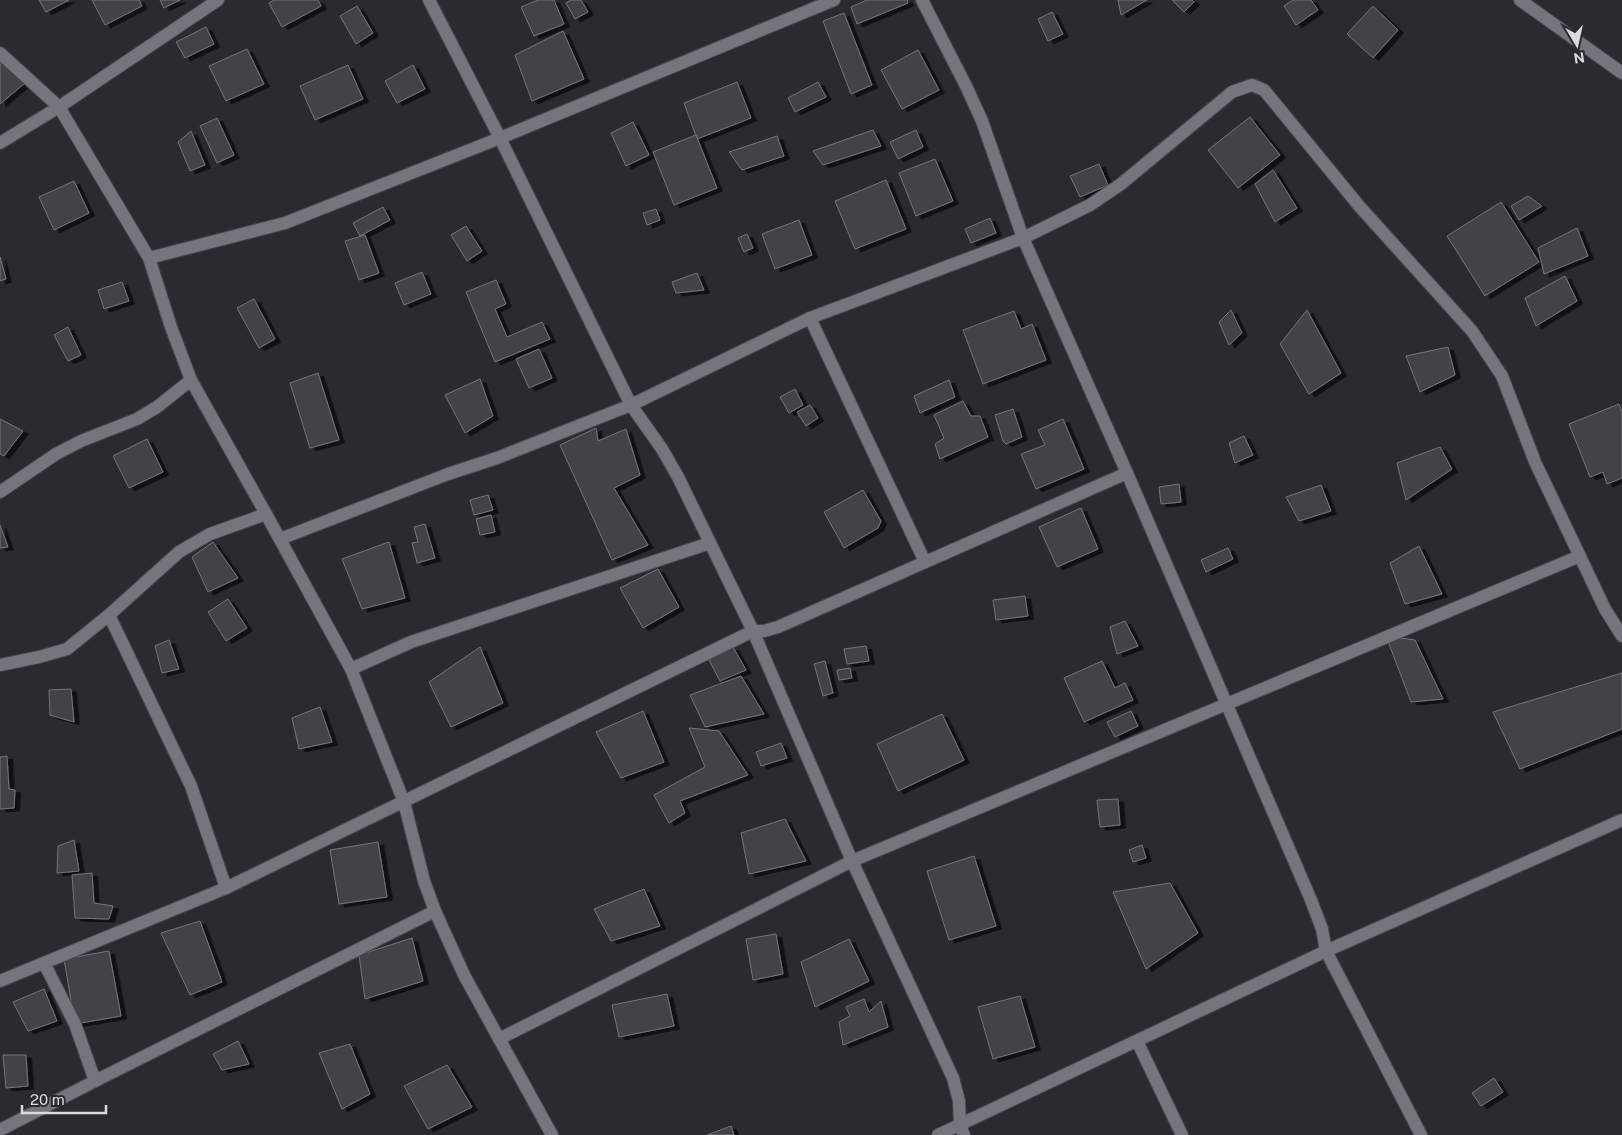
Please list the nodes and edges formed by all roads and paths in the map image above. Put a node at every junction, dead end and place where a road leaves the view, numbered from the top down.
1 (218, 0) edge
2 (429, 0) edge
3 (834, 0) edge
4 (922, 0) edge
5 (1520, 0) edge
6 (0, 53) edge
7 (1622, 73) edge
8 (59, 107) junction
9 (500, 138) junction
10 (0, 143) edge
11 (1023, 238) junction
12 (148, 258) junction
13 (810, 318) junction
14 (190, 380) junction
15 (631, 405) junction
16 (1127, 474) junction
17 (0, 492) edge
18 (266, 514) junction
19 (280, 538) junction
20 (710, 543) junction
21 (1580, 556) junction
22 (925, 562) junction
23 (109, 615) junction
24 (752, 631) junction
25 (1622, 636) edge
26 (0, 665) edge
27 (351, 669) junction
28 (1226, 703) junction
29 (404, 802) junction
30 (1622, 820) edge
31 (852, 861) junction
32 (226, 888) junction
33 (435, 911) junction
34 (1326, 951) junction
35 (44, 963) junction
36 (0, 981) edge
37 (499, 1039) junction
38 (1137, 1041) junction
39 (95, 1080) junction
40 (0, 1130) edge
41 (962, 1130) edge
42 (552, 1135) edge
43 (938, 1135) edge
44 (1182, 1135) edge
45 (1421, 1135) edge

1 - 8 street
2 - 9 street
3 - 9 street
4 - 11 street
5 - 7 street
6 - 8 street
8 - 10 street
8 - 12 street
9 - 12 street
9 - 15 street
11 - 13 street
11 - 16 street
11 - 21 street
12 - 14 street
13 - 15 street
13 - 22 street
14 - 17 street
14 - 18 street
15 - 19 street
15 - 20 street
16 - 22 street
16 - 28 street
18 - 19 street
18 - 23 street
19 - 27 street
20 - 24 street
20 - 27 street
21 - 25 street
21 - 28 street
22 - 24 street
23 - 26 street
23 - 32 street
24 - 29 street
24 - 31 street
27 - 29 street
28 - 31 street
28 - 34 street
29 - 32 street
29 - 33 street
30 - 34 street
31 - 37 street
31 - 41 street
32 - 35 street
33 - 37 street
33 - 39 street
34 - 38 street
34 - 45 street
35 - 36 street
35 - 39 street
37 - 42 street
38 - 41 street
38 - 44 street
39 - 40 street
41 - 43 street

